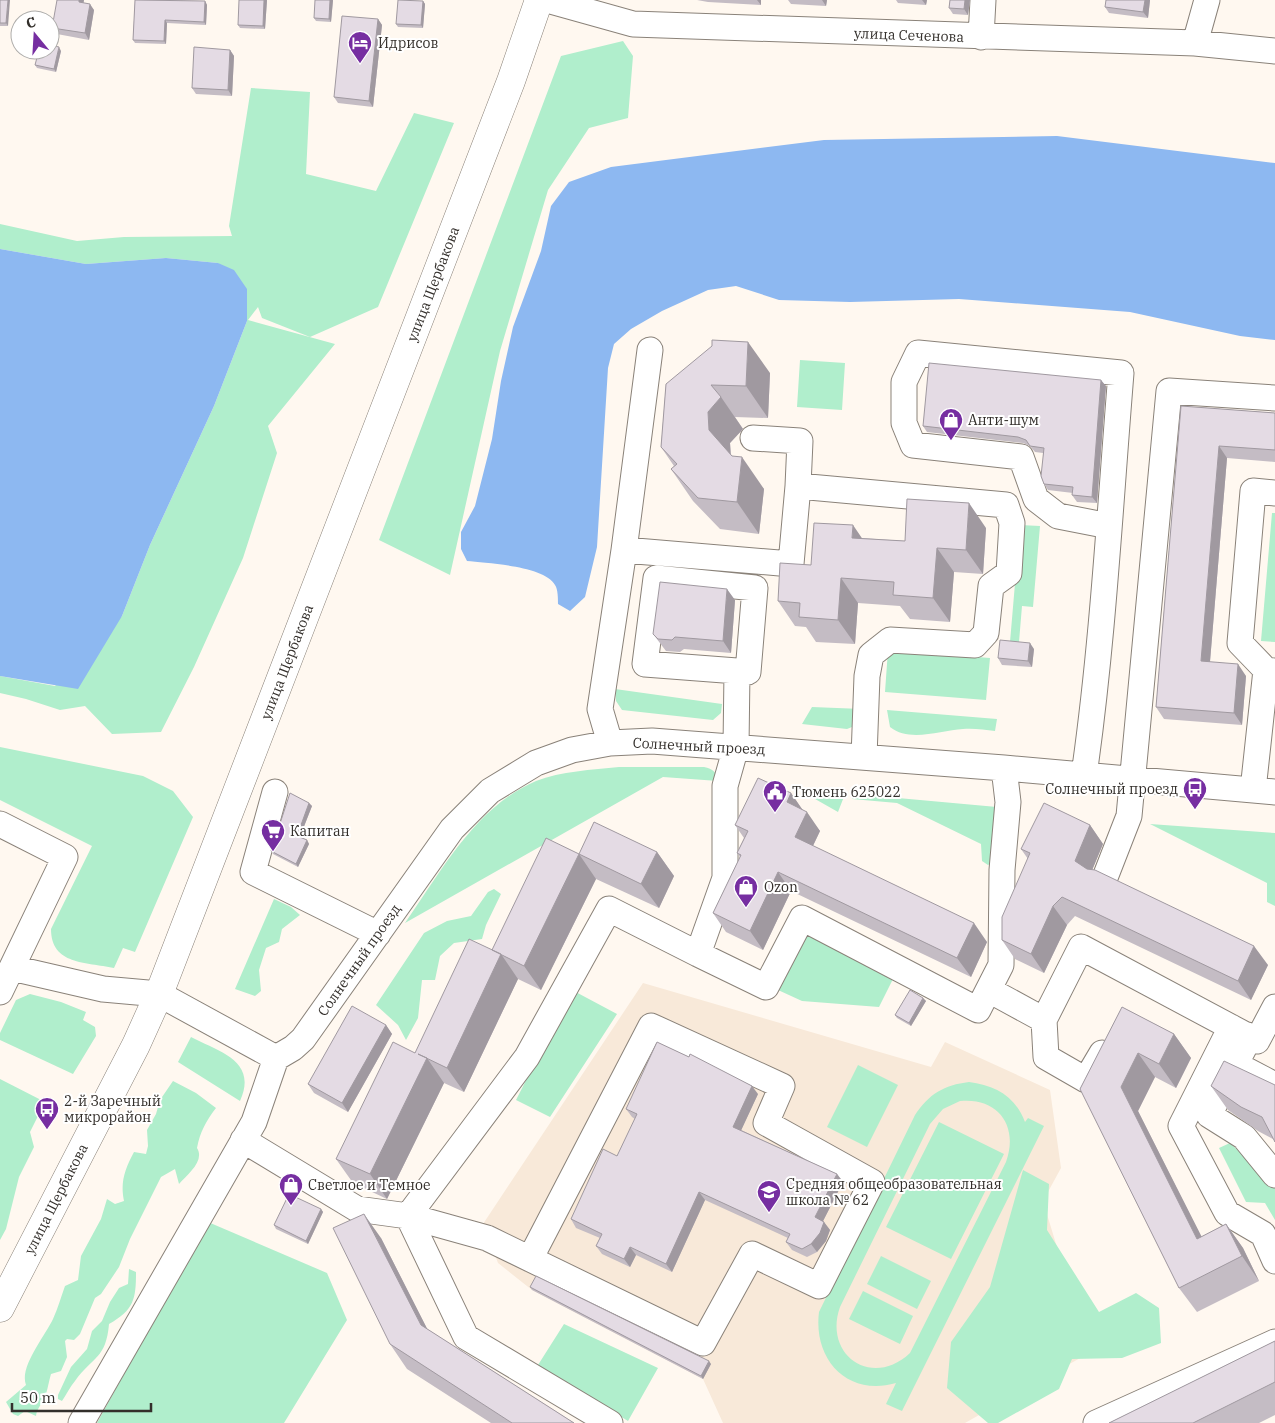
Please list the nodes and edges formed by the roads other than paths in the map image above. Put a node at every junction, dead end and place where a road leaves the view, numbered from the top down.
1 (539, 0) edge
2 (547, 0) edge
3 (983, 0) edge
4 (1207, 0) edge
5 (980, 37) junction
6 (1195, 43) junction
7 (1275, 51) edge
8 (650, 350) dead end
9 (1275, 398) edge
10 (753, 438) dead end
11 (798, 486) junction
12 (1275, 493) edge
13 (1108, 526) junction
14 (624, 550) junction
15 (1270, 670) edge
16 (737, 671) junction
17 (610, 743) junction
18 (736, 747) junction
19 (864, 757) junction
20 (1004, 768) junction
21 (1084, 775) junction
22 (1133, 780) junction
23 (1264, 791) edge
24 (275, 792) dead end
25 (0, 824) edge
26 (1106, 874) edge
27 (378, 934) junction
28 (698, 954) junction
29 (12, 968) junction
30 (988, 990) junction
31 (0, 992) edge
32 (160, 994) junction
33 (1275, 1007) edge
34 (1044, 1020) junction
35 (1114, 1031) edge
36 (1239, 1031) junction
37 (276, 1058) junction
38 (1235, 1064) junction
39 (1275, 1086) edge
40 (243, 1140) junction
41 (1275, 1175) edge
42 (408, 1216) junction
43 (530, 1258) junction
44 (1275, 1260) edge
45 (0, 1308) edge
46 (1275, 1342) edge
47 (82, 1423) edge
48 (610, 1423) edge
49 (1096, 1423) edge

1 - 32 main road, улица Щербакова
2 - 5 street, улица Сеченова
3 - 5 street
4 - 6 street
5 - 6 street, улица Сеченова
6 - 7 street, улица Сеченова
8 - 14 street
9 - 22 street
10 - 11 street
11 - 14 street
11 - 19 street
12 - 15 street
13 - 13 street
13 - 21 street
14 - 17 street
15 - 23 street
16 - 16 street
16 - 18 street
17 - 18 street, Солнечный проезд
17 - 27 street, Солнечный проезд
18 - 19 street, Солнечный проезд
18 - 28 street
19 - 20 street, Солнечный проезд
20 - 21 street, Солнечный проезд
20 - 30 street
21 - 22 street, Солнечный проезд
22 - 23 street, Солнечный проезд
22 - 26 street
24 - 27 street
25 - 29 street
27 - 37 street, Солнечный проезд
28 - 30 street
28 - 42 street
29 - 31 street
29 - 32 street
30 - 34 street
32 - 37 street
32 - 45 main road, улица Щербакова
33 - 36 street
34 - 35 street
34 - 36 street
36 - 38 street
36 - 44 street
37 - 40 street
38 - 39 street
38 - 41 street
40 - 42 street
40 - 47 street
42 - 43 street
42 - 48 street
43 - 43 street
46 - 49 street

